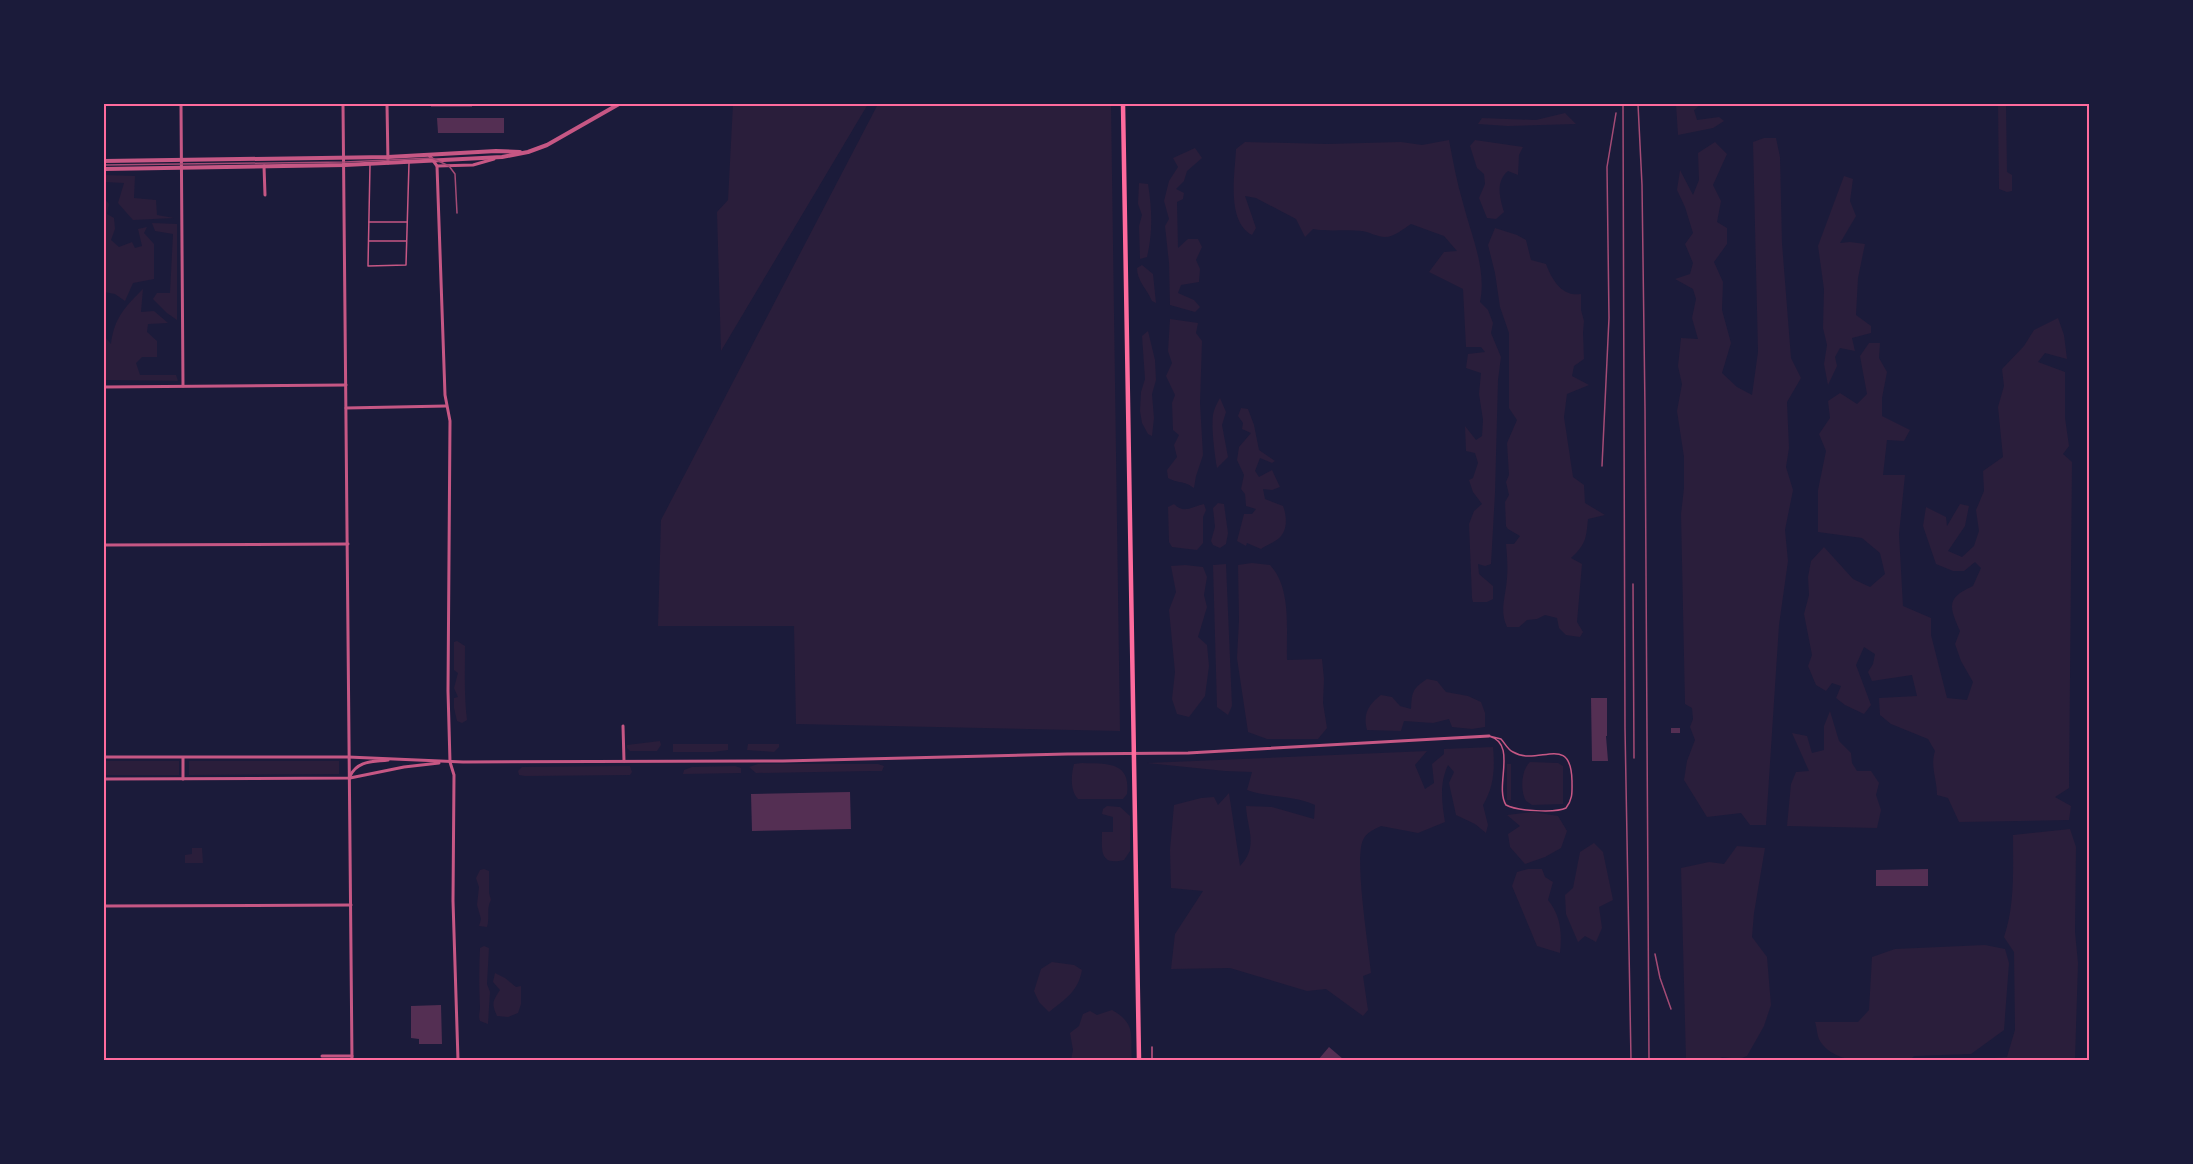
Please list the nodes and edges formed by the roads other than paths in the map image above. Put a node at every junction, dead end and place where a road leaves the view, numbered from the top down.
1 (181, 104) edge
2 (344, 104) edge
3 (387, 104) edge
4 (619, 104) edge
5 (1123, 104) edge
6 (2089, 104) edge
7 (528, 152) junction
8 (429, 155) junction
9 (403, 156) junction
10 (388, 157) junction
11 (502, 157) junction
12 (345, 158) junction
13 (375, 158) junction
14 (181, 160) junction
15 (104, 161) edge
16 (432, 161) junction
17 (388, 163) junction
18 (409, 163) junction
19 (370, 164) junction
20 (345, 165) junction
21 (264, 166) junction
22 (437, 166) junction
23 (181, 168) junction
24 (104, 169) edge
25 (2090, 182) edge
26 (265, 195) dead end
27 (369, 222) junction
28 (407, 222) junction
29 (368, 241) junction
30 (406, 241) junction
31 (346, 385) junction
32 (183, 386) junction
33 (104, 387) edge
34 (446, 406) junction
35 (346, 408) junction
36 (348, 544) junction
37 (104, 545) edge
38 (623, 726) dead end
39 (1489, 736) junction
40 (1132, 755) junction
41 (104, 757) edge
42 (348, 757) junction
43 (183, 758) junction
44 (399, 759) junction
45 (624, 761) junction
46 (450, 762) junction
47 (350, 778) junction
48 (104, 779) edge
49 (183, 779) junction
50 (104, 906) edge
51 (351, 906) junction
52 (1152, 1047) dead end
53 (322, 1056) dead end
54 (352, 1058) edge
55 (458, 1060) edge
56 (1139, 1060) edge
57 (1152, 1060) edge

1 - 14 street
2 - 12 street
3 - 10 street
4 - 7 street
5 - 40 main road
6 - 25 street
7 - 8 street
7 - 11 street
8 - 9 street
8 - 16 street
9 - 10 street
9 - 18 street
10 - 13 street
10 - 17 street
11 - 16 street
11 - 22 street
12 - 13 street
12 - 14 street
12 - 20 street
13 - 19 street
14 - 15 street
14 - 23 street
16 - 18 street
16 - 22 street
17 - 18 street
17 - 19 street
18 - 28 lane
19 - 20 street
19 - 27 lane
20 - 21 street
20 - 31 street
21 - 23 street
21 - 26 street
22 - 34 street
23 - 24 street
23 - 32 street
27 - 28 lane
27 - 29 lane
28 - 30 lane
29 - 30 lane
29 - 30 lane
31 - 32 street
31 - 35 street
32 - 33 street
34 - 35 street
34 - 46 street
35 - 36 street
36 - 37 street
36 - 42 street
38 - 45 street
39 - 39 lane
39 - 40 street
40 - 45 street
40 - 56 main road
41 - 43 street
42 - 43 street
42 - 44 street
42 - 47 street
43 - 49 street
44 - 46 street
44 - 47 street
45 - 46 street
46 - 47 street
46 - 55 street
47 - 49 street
47 - 51 street
48 - 49 street
50 - 51 street
51 - 54 street
52 - 57 lane
53 - 54 street

